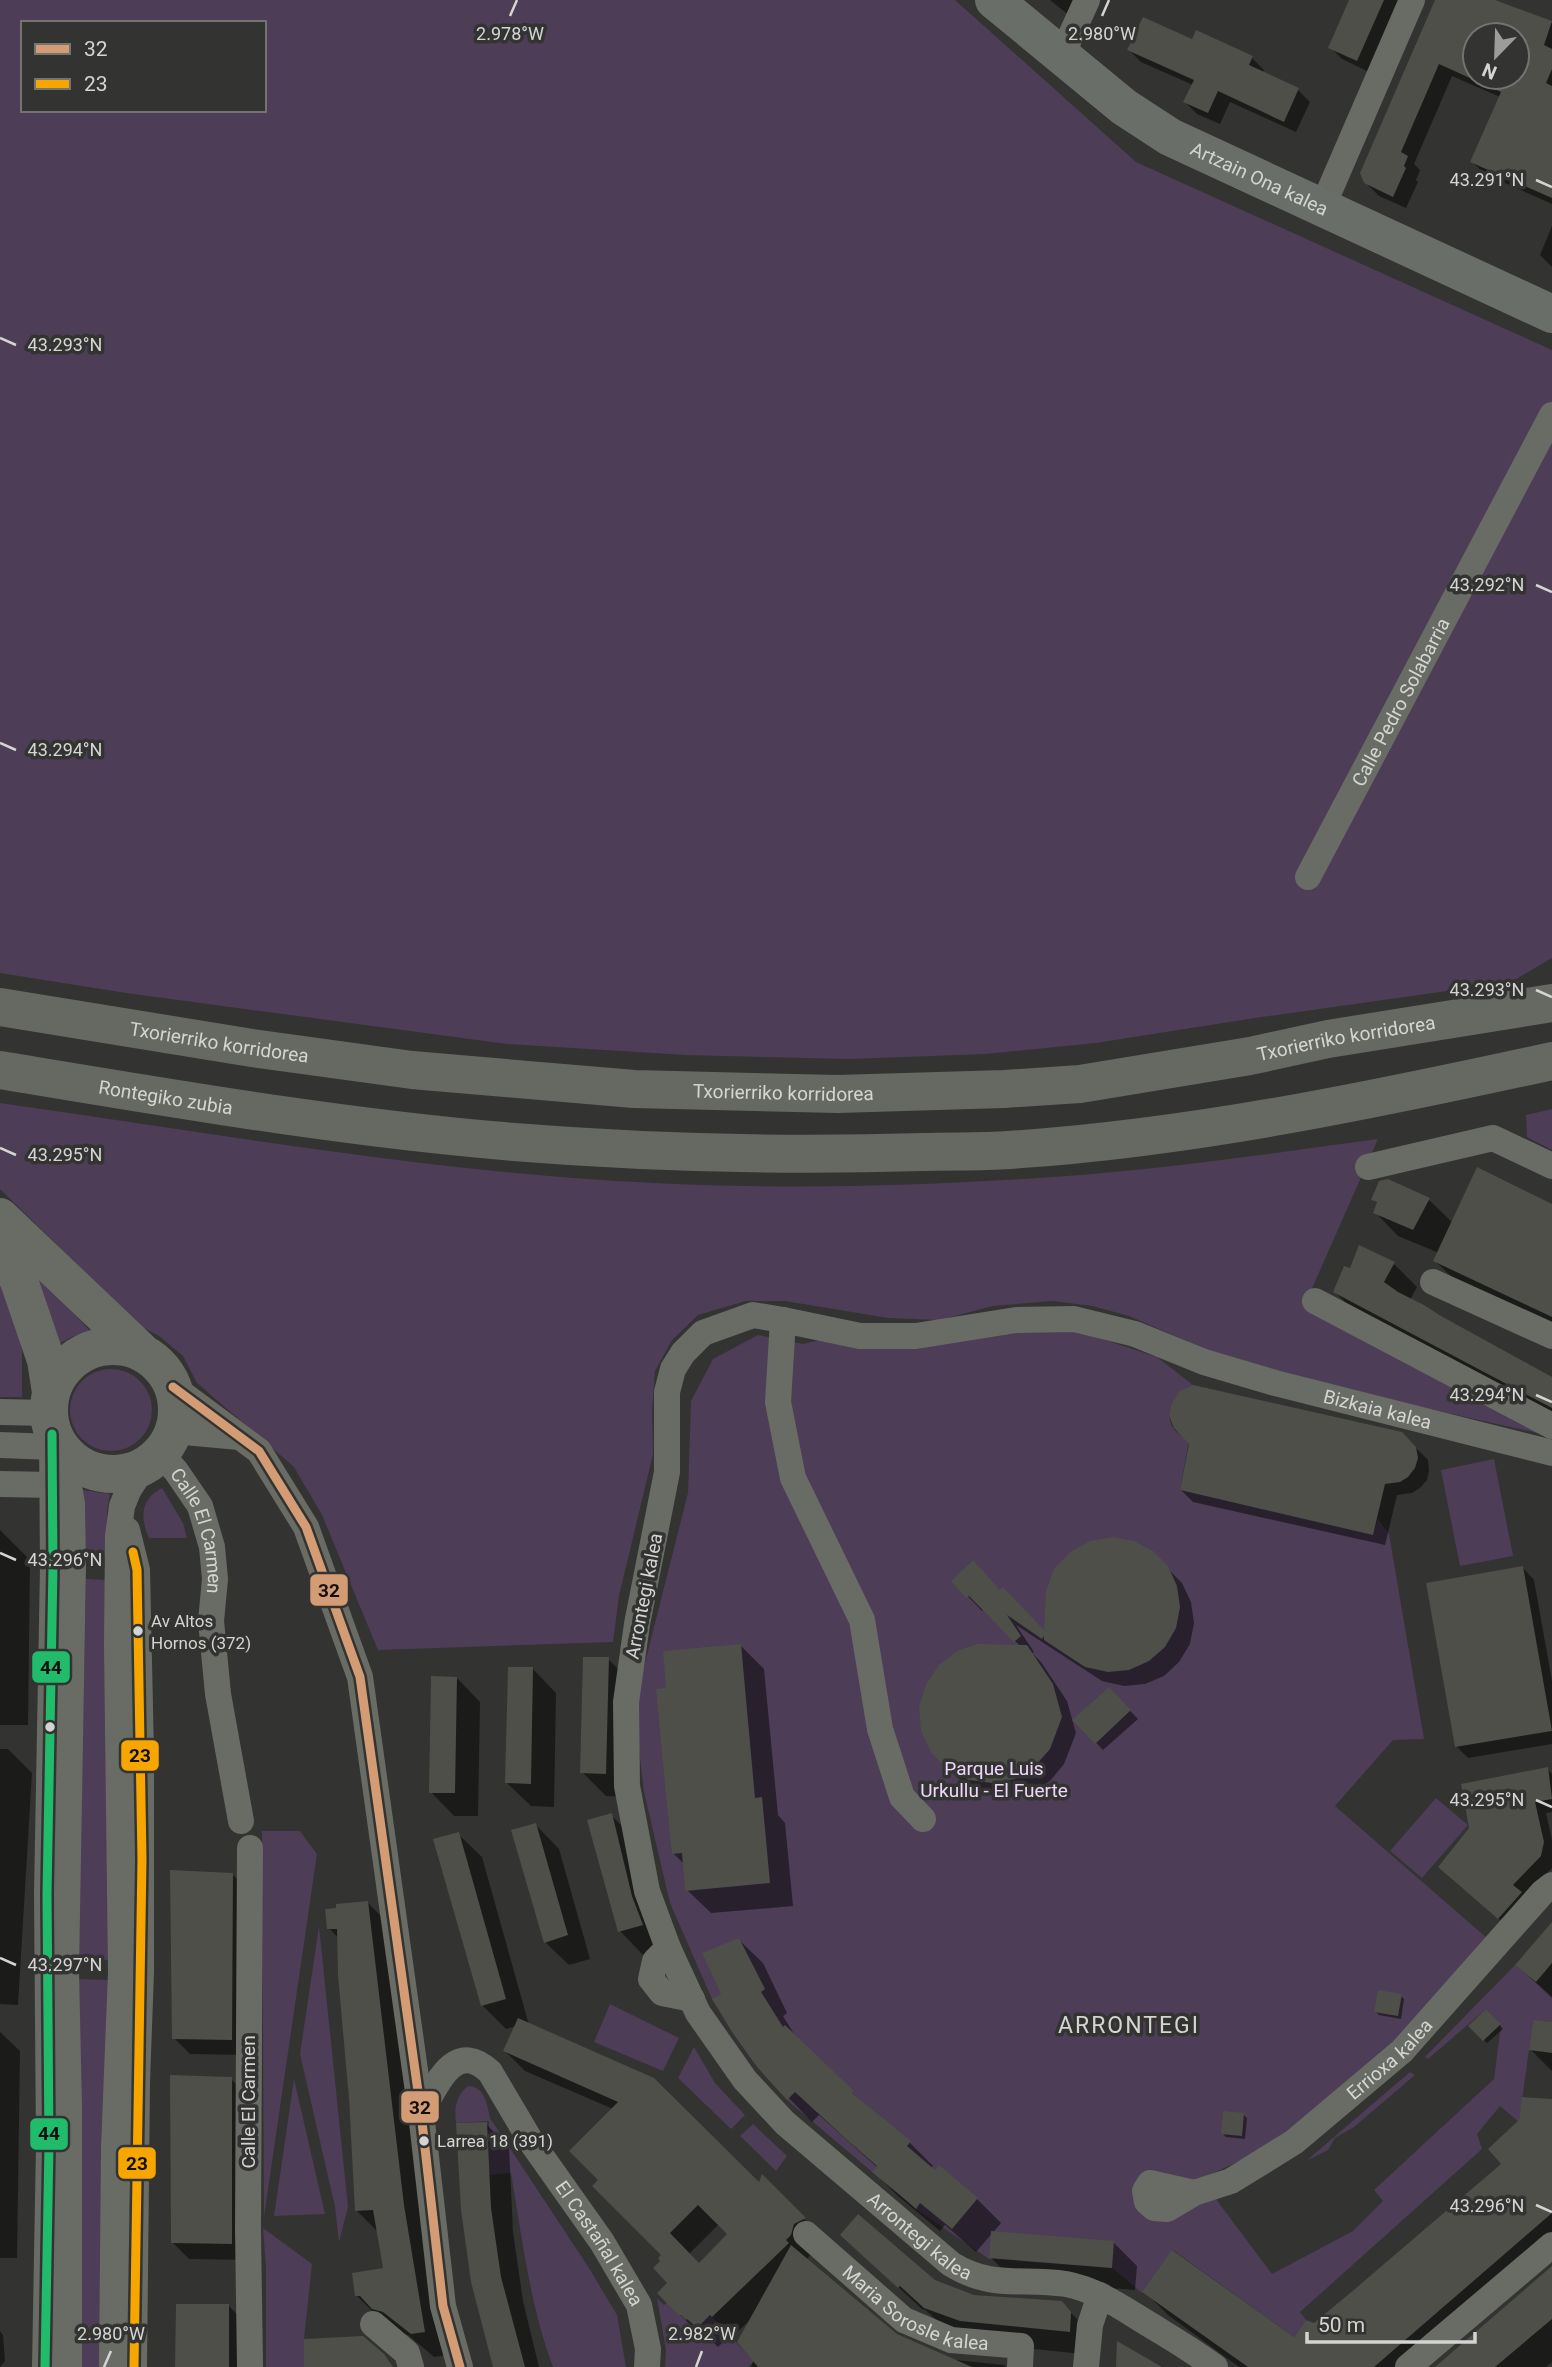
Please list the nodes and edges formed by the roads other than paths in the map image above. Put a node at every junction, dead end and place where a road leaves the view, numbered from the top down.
1 (995, 0) edge
2 (1087, 0) edge
3 (1412, 0) edge
4 (1061, 57) junction
5 (1322, 208) junction
6 (1552, 314) edge
7 (1552, 415) edge
8 (1308, 877) dead end
9 (1543, 1004) edge
10 (7, 1008) edge
11 (1552, 1061) edge
12 (0, 1070) edge
13 (1552, 1166) edge
14 (1368, 1167) dead end
15 (0, 1217) edge
16 (0, 1255) edge
17 (1433, 1282) dead end
18 (1315, 1301) dead end
19 (783, 1320) junction
20 (1552, 1336) edge
21 (144, 1354) junction
22 (1204, 1362) joint
23 (173, 1387) junction
24 (0, 1412) edge
25 (1552, 1426) edge
26 (54, 1437) junction
27 (239, 1437) junction
28 (0, 1446) edge
29 (160, 1450) junction
30 (1552, 1453) edge
31 (0, 1484) edge
32 (122, 1506) junction
33 (923, 1819) dead end
34 (241, 1821) dead end
35 (250, 1848) dead end
36 (1552, 1885) edge
37 (421, 2113) junction
38 (1194, 2193) dead end
39 (806, 2234) dead end
40 (1552, 2245) edge
41 (1100, 2295) junction
42 (373, 2324) dead end
43 (45, 2367) edge
44 (69, 2367) edge
45 (113, 2367) edge
46 (134, 2367) edge
47 (250, 2367) edge
48 (411, 2367) edge
49 (460, 2367) edge
50 (647, 2367) edge
51 (1020, 2367) edge
52 (1086, 2367) edge
53 (1215, 2367) edge
54 (1408, 2367) edge

1 - 4 main road, Artzain Ona kalea
2 - 4 street
3 - 5 street
4 - 5 main road, Artzain Ona kalea
5 - 6 main road, Artzain Ona kalea
7 - 8 street, Calle Pedro Solabarria
9 - 10 highway, Txorierriko korridorea
11 - 12 highway, Rontegiko zubia
13 - 14 street
15 - 21 main road
16 - 26 main road
17 - 20 street
18 - 25 street
19 - 22 street, Arrontegi kalea
19 - 33 street
19 - 41 street, Arrontegi kalea
21 - 23 main road
21 - 26 main road
22 - 30 street, Bizkaia kalea
23 - 27 street
23 - 29 main road
24 - 26 street
26 - 28 street
26 - 29 main road
26 - 31 street
26 - 43 street
26 - 44 street
27 - 29 street
27 - 37 street
29 - 32 street
29 - 34 street, Calle El Carmen
32 - 45 street
32 - 46 street
35 - 47 street, Calle El Carmen
36 - 38 street, Errioxa kalea
37 - 49 street
37 - 50 street, El Castañal kalea
39 - 51 street, Maria Sorosle kalea
40 - 54 street
41 - 52 street
41 - 53 street, Arrontegi kalea
42 - 48 street

